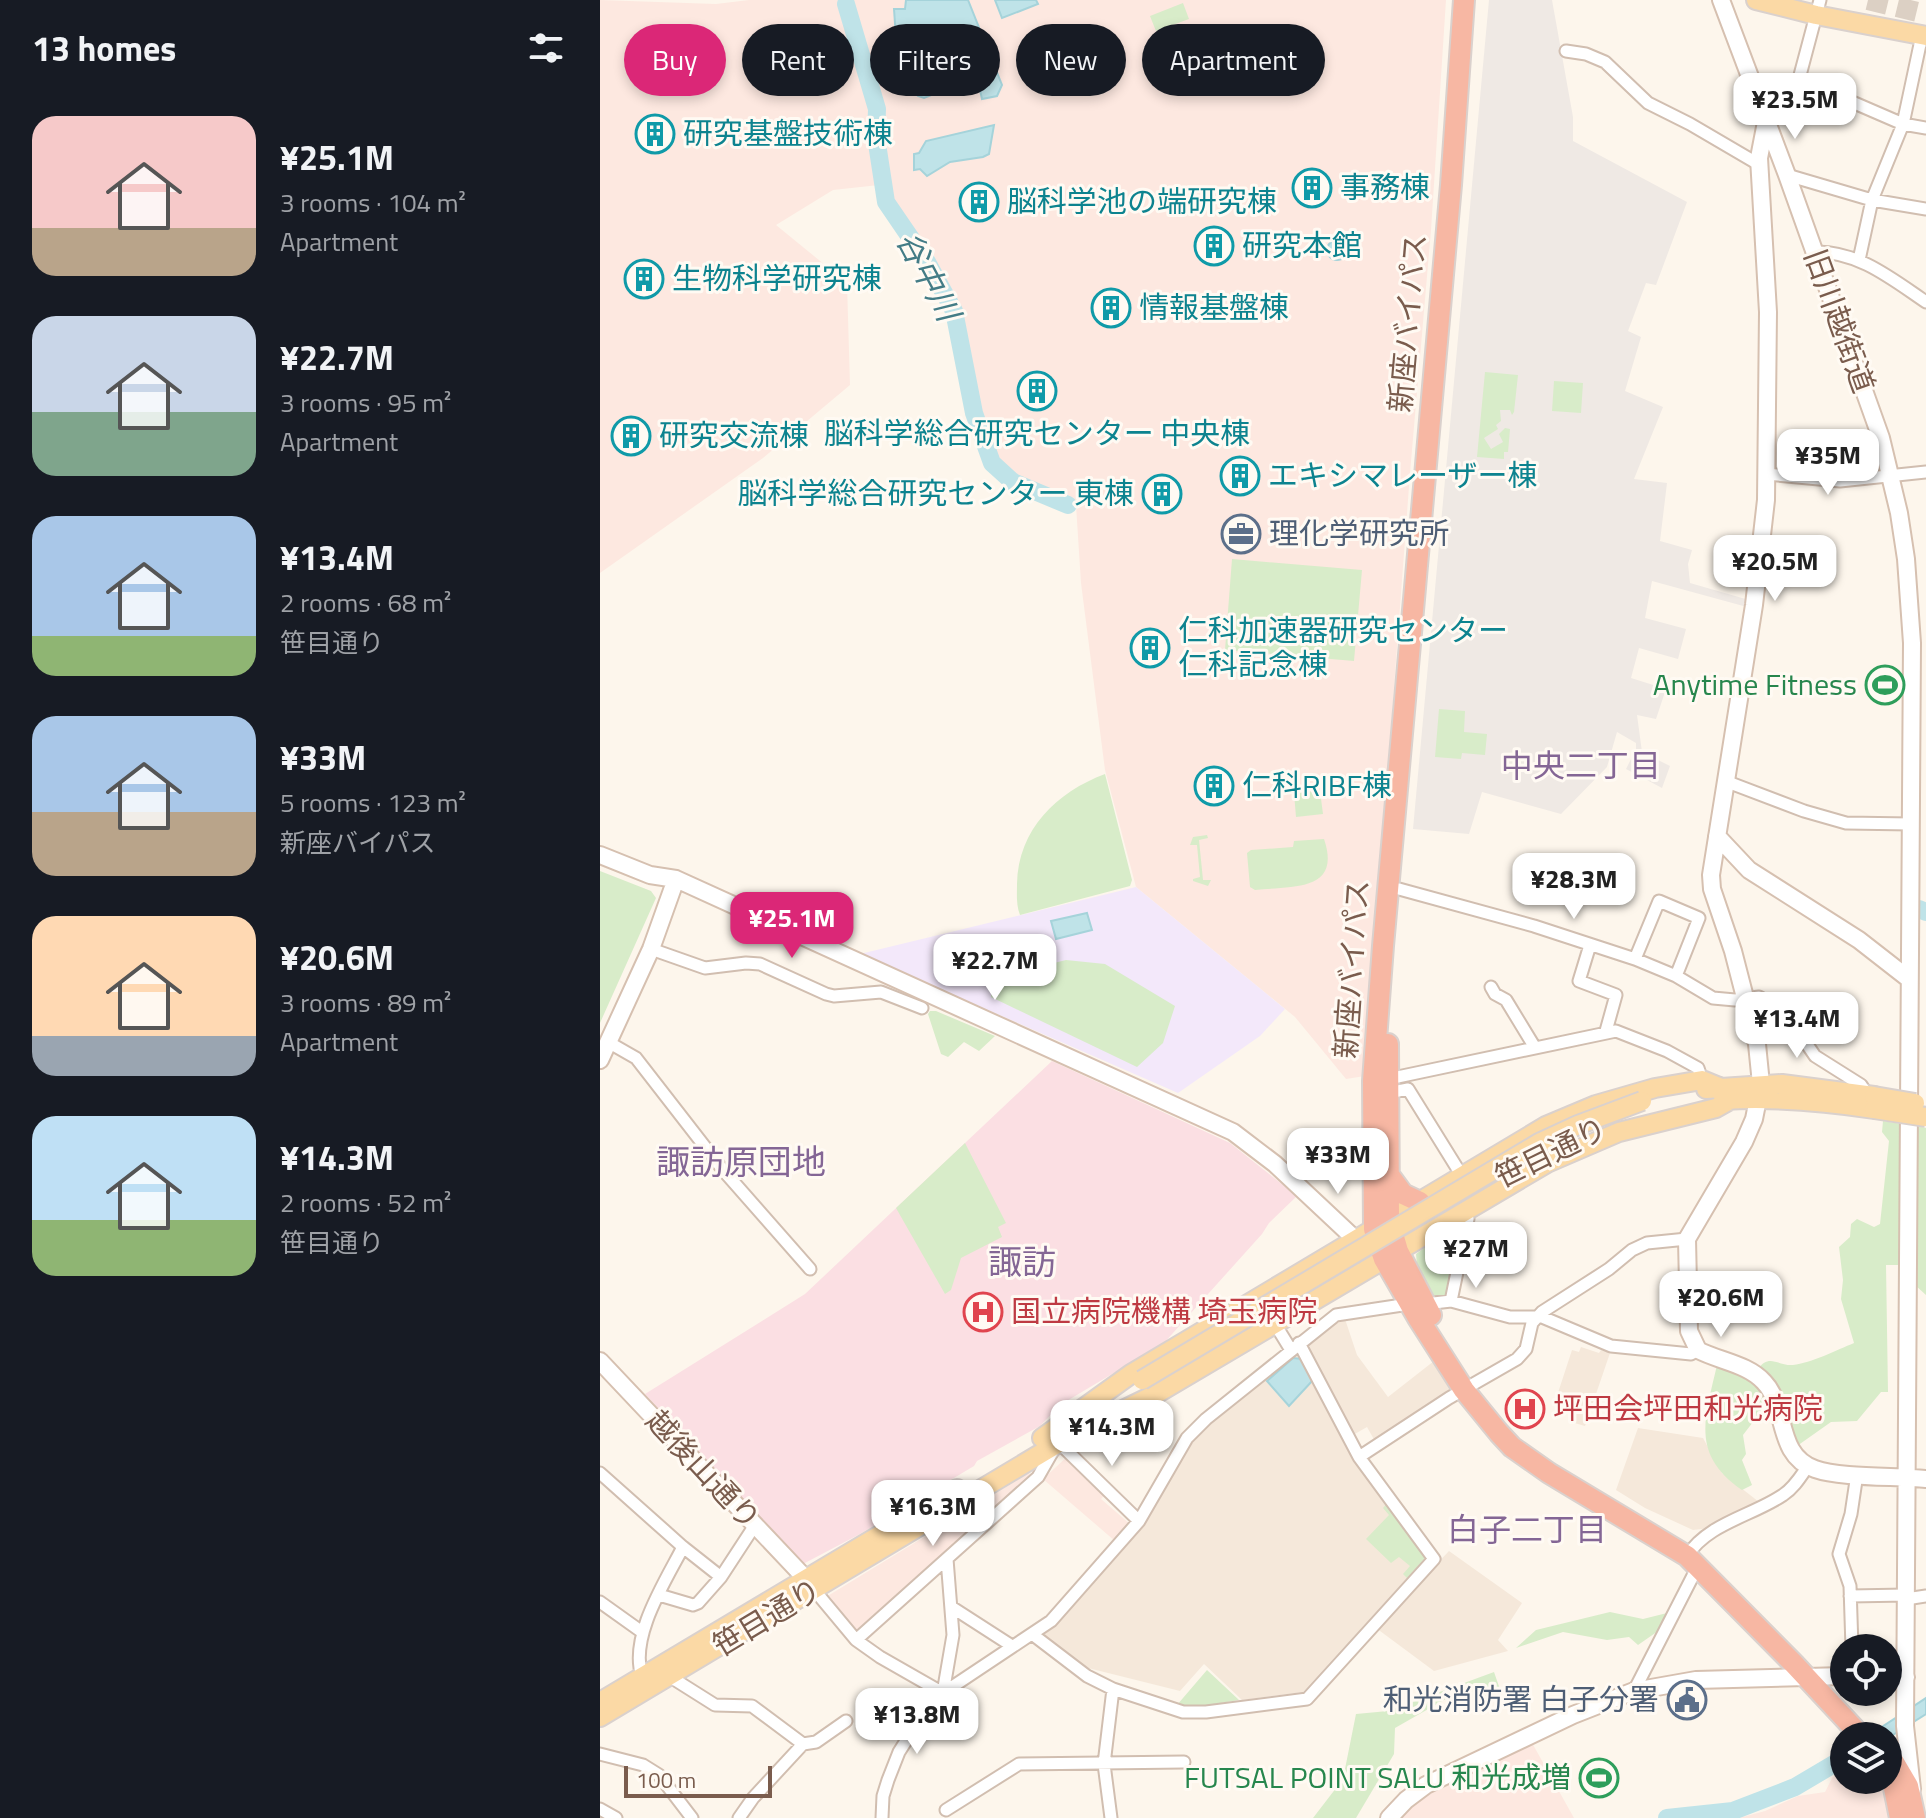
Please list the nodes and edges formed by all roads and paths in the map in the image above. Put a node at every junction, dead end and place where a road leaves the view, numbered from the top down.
1 (1464, 0) edge
2 (1476, 0) edge
3 (1721, 0) edge
4 (1756, 0) edge
5 (1818, 8) edge
6 (1924, 36) edge
7 (1566, 51) dead end
8 (1799, 79) junction
9 (1766, 122) junction
10 (1903, 124) junction
11 (1926, 128) edge
12 (1760, 165) junction
13 (1787, 175) junction
14 (1872, 200) junction
15 (1926, 209) edge
16 (1815, 252) junction
17 (1859, 260) junction
18 (1926, 302) edge
19 (1926, 472) edge
20 (1766, 474) junction
21 (1891, 477) junction
22 (1919, 644) edge
23 (1918, 735) edge
24 (1725, 781) junction
25 (1918, 799) edge
26 (1911, 824) junction
27 (1717, 836) junction
28 (600, 855) edge
29 (676, 879) junction
30 (1399, 889) junction
31 (1590, 945) junction
32 (651, 949) junction
33 (1635, 959) junction
34 (1676, 976) junction
35 (1491, 987) dead end
36 (1915, 992) edge
37 (1745, 998) junction
38 (922, 1008) dead end
39 (1606, 1031) junction
40 (608, 1042) junction
41 (1534, 1046) junction
42 (600, 1060) edge
43 (1388, 1086) junction
44 (1718, 1089) junction
45 (1760, 1091) junction
46 (1872, 1100) junction
47 (1926, 1105) edge
48 (1926, 1117) edge
49 (1389, 1175) junction
50 (1462, 1176) junction
51 (1420, 1202) junction
52 (1465, 1212) junction
53 (1687, 1239) junction
54 (1356, 1240) junction
55 (1385, 1241) junction
56 (1324, 1259) junction
57 (810, 1269) dead end
58 (1341, 1285) junction
59 (1451, 1301) junction
60 (1417, 1304) junction
61 (1535, 1318) junction
62 (1275, 1324) junction
63 (1295, 1346) junction
64 (1698, 1350) junction
65 (604, 1369) edge
66 (1147, 1383) junction
67 (1469, 1387) junction
68 (1082, 1430) junction
69 (1050, 1440) junction
70 (1359, 1457) junction
71 (1808, 1466) junction
72 (600, 1473) edge
73 (1857, 1474) junction
74 (1907, 1477) junction
75 (1926, 1479) edge
76 (1139, 1521) junction
77 (755, 1525) junction
78 (683, 1547) junction
79 (1692, 1557) junction
80 (947, 1559) junction
81 (721, 1577) junction
82 (810, 1584) junction
83 (659, 1595) junction
84 (1850, 1596) junction
85 (1926, 1596) edge
86 (1906, 1597) junction
87 (600, 1602) edge
88 (953, 1608) junction
89 (642, 1632) junction
90 (1032, 1634) junction
91 (1851, 1634) edge
92 (856, 1640) junction
93 (1012, 1646) junction
94 (642, 1676) junction
95 (669, 1676) junction
96 (1830, 1676) edge
97 (1813, 1677) junction
98 (1902, 1677) edge
99 (1906, 1677) junction
100 (1113, 1689) junction
101 (1634, 1691) junction
102 (943, 1693) junction
103 (600, 1702) edge
104 (600, 1717) edge
105 (846, 1721) dead end
106 (1856, 1722) edge
107 (803, 1744) junction
108 (600, 1754) edge
109 (1902, 1761) edge
110 (1184, 1762) dead end
111 (1104, 1764) junction
112 (1898, 1794) edge
113 (946, 1810) dead end
114 (602, 1813) edge
115 (1908, 1816) edge
116 (616, 1818) edge
117 (692, 1818) edge
118 (739, 1818) edge
119 (882, 1818) edge
120 (1111, 1818) edge
121 (1389, 1818) edge

1 - 55 highway, 新座バイパス
2 - 30 highway, 新座バイパス
3 - 9 street, 旧川越街道
4 - 5 main road
5 - 6 main road
5 - 8 street
6 - 10 street
7 - 12 street
8 - 9 street
8 - 10 street
9 - 12 street
9 - 13 street, 旧川越街道
10 - 11 street
10 - 14 street
12 - 20 street
13 - 14 street
13 - 16 street, 旧川越街道
14 - 15 street
14 - 17 street
16 - 17 street
16 - 21 street, 旧川越街道
17 - 18 street
19 - 21 street
20 - 21 street
20 - 24 street
21 - 22 street, 旧川越街道
22 - 23 street, 旧川越街道
23 - 25 street, 旧川越街道
24 - 26 street
24 - 27 street
25 - 26 street, 旧川越街道
26 - 36 street, 旧川越街道
27 - 36 street
27 - 37 street
28 - 29 street
29 - 32 street
29 - 54 street
30 - 31 street
30 - 43 highway, 新座バイパス
31 - 33 street
31 - 39 street
32 - 38 street
32 - 40 street
33 - 34 street
33 - 34 street
34 - 37 street
35 - 41 street
36 - 74 street, 旧川越街道
37 - 45 street
37 - 46 street
39 - 41 street
39 - 44 street
40 - 42 street
40 - 57 street
41 - 43 street
43 - 49 highway, 新座バイパス
43 - 50 street
44 - 45 main road, 笹目通り
44 - 50 main road
44 - 52 main road
44 - 66 main road, 笹目通り
45 - 46 main road, 笹目通り
45 - 53 street
46 - 47 main road, 笹目通り, bridge
46 - 48 main road, 笹目通り, bridge
49 - 51 highway
49 - 55 highway, 新座バイパス
50 - 51 main road
51 - 55 main road
52 - 55 main road
52 - 59 street
53 - 61 street
53 - 64 street
54 - 55 main road
54 - 56 main road
55 - 58 main road
55 - 60 highway, 新座バイパス
56 - 58 main road
56 - 69 main road
58 - 62 main road
59 - 60 street
59 - 61 street
60 - 63 street
60 - 67 highway, 新座バイパス
61 - 64 street
61 - 67 street
62 - 63 street
62 - 68 main road
63 - 70 street
63 - 76 street
64 - 71 street
65 - 77 street, 越後山通り
66 - 68 main road, 笹目通り
66 - 69 main road, 笹目通り
67 - 70 street
67 - 79 highway, 新座バイパス
68 - 69 main road, 笹目通り
69 - 76 street
69 - 80 street
69 - 82 main road, 笹目通り
70 - 100 street
71 - 73 street
71 - 79 street
72 - 78 street
73 - 74 street
73 - 84 street
74 - 75 street
74 - 86 street, 旧川越街道
76 - 90 street
77 - 81 street
77 - 82 street, 越後山通り
78 - 81 street
78 - 83 street
79 - 97 highway, 新座バイパス
79 - 101 street
80 - 88 street
80 - 92 street
81 - 83 street
82 - 92 street
82 - 94 main road, 笹目通り
82 - 95 main road, 笹目通り
83 - 89 street
84 - 86 street
84 - 91 street
85 - 86 street
86 - 99 street, 旧川越街道
87 - 89 street
88 - 93 street
88 - 102 street
89 - 94 street
90 - 93 street
90 - 100 street
92 - 102 street
93 - 102 street
94 - 103 main road, 笹目通り
95 - 104 main road, 笹目通り
95 - 107 street
96 - 97 street
97 - 101 street
97 - 106 highway, 新座バイパス
98 - 99 street
99 - 109 street, 旧川越街道
100 - 111 street
101 - 121 street
102 - 119 street
105 - 107 street
107 - 118 street
108 - 117 street
110 - 111 street
111 - 113 street
111 - 120 street
112 - 115 highway
114 - 116 street

